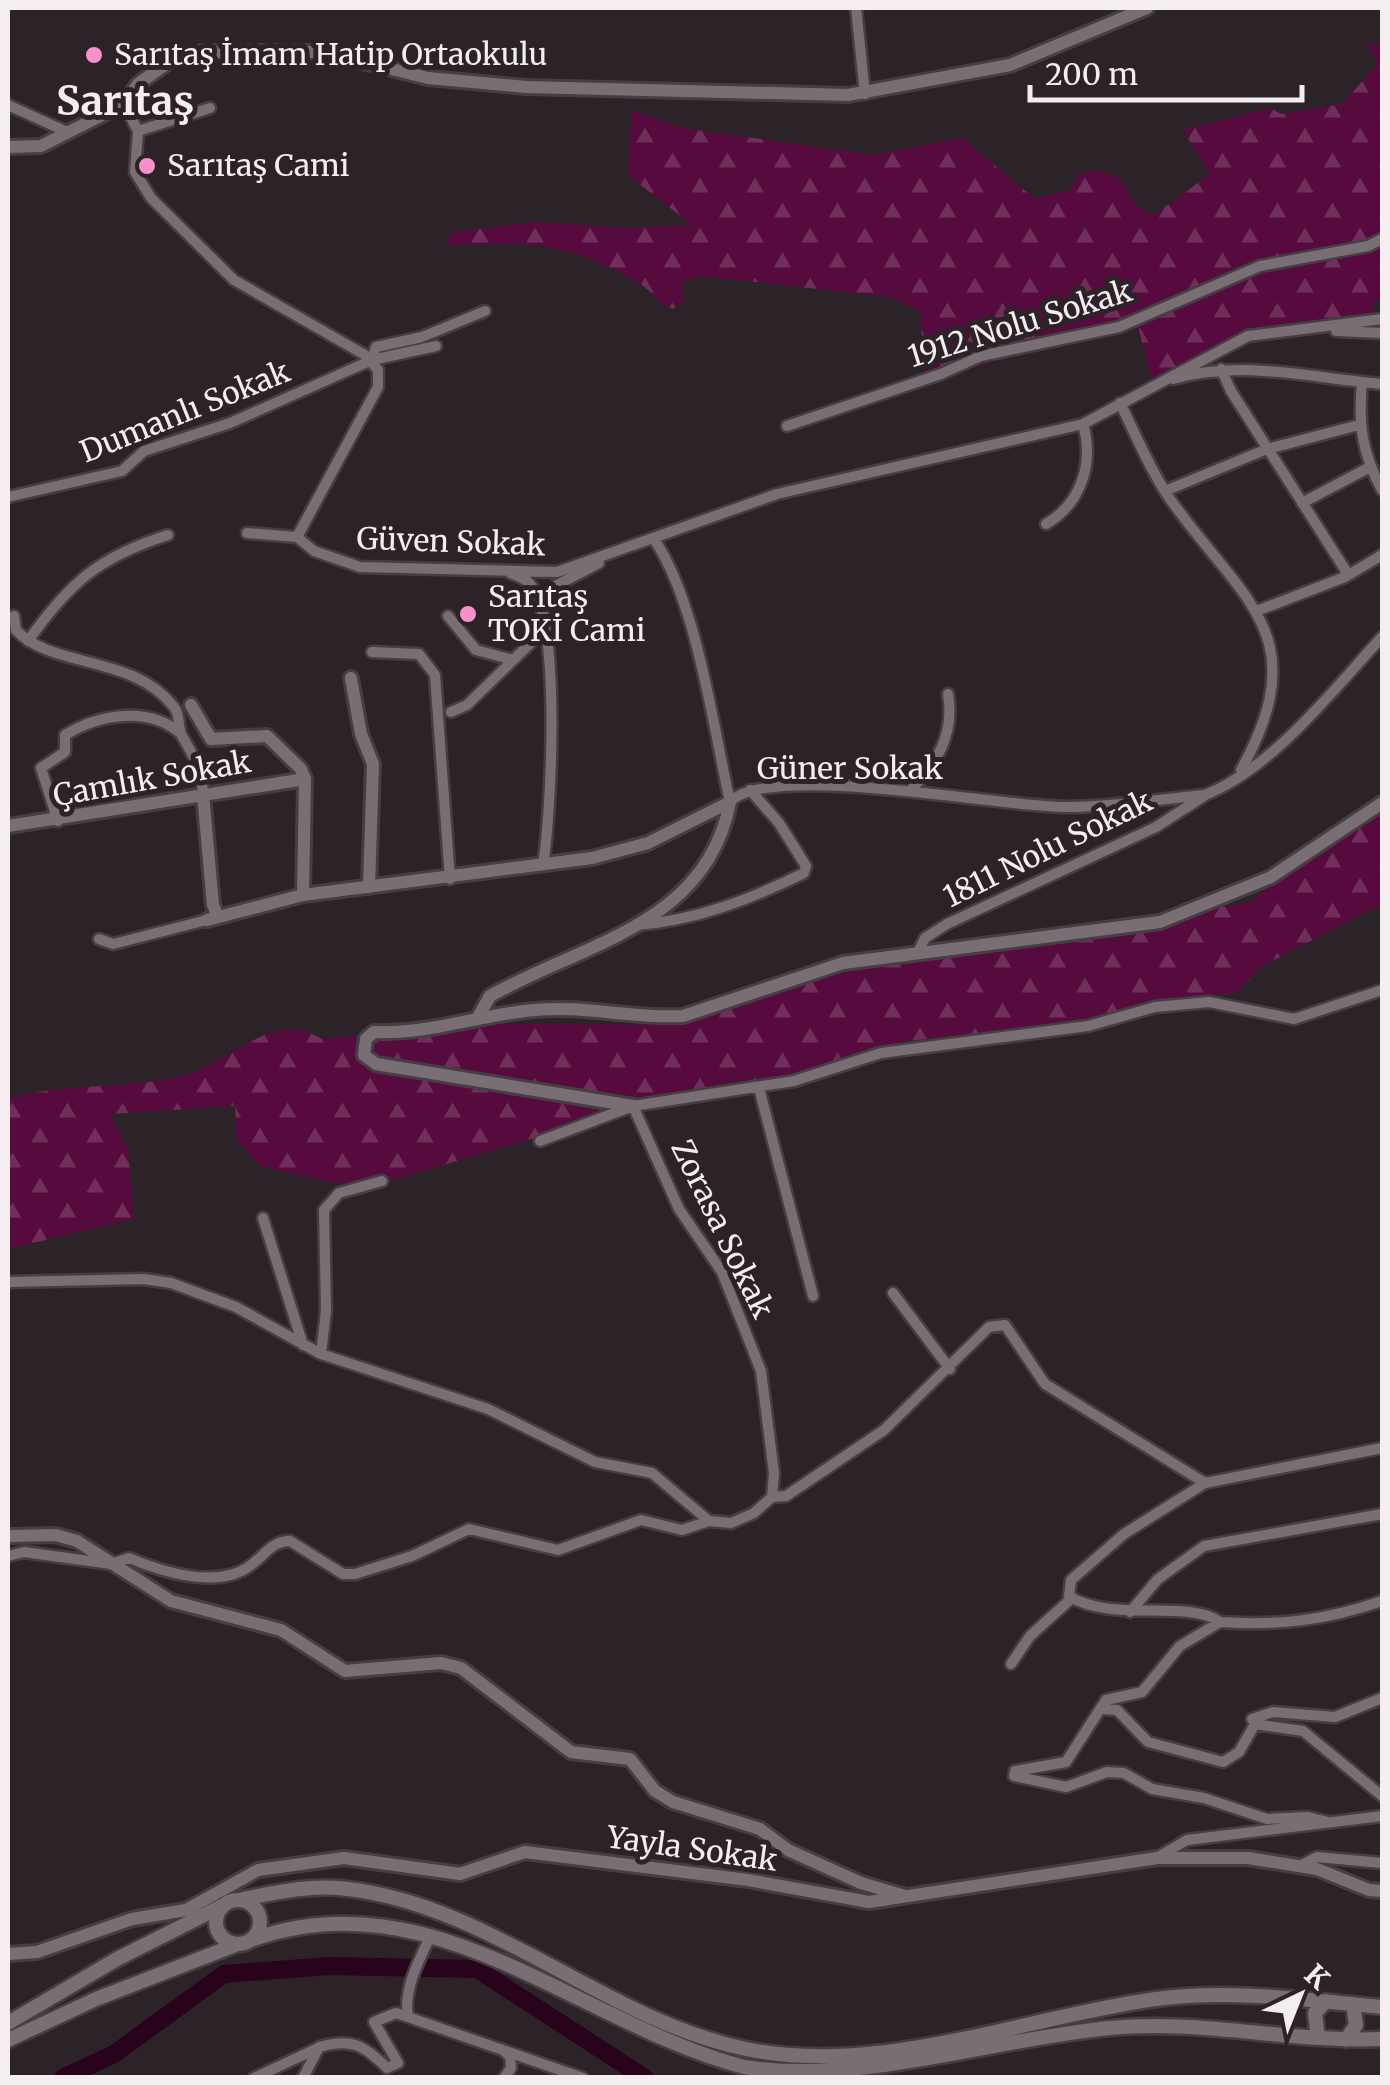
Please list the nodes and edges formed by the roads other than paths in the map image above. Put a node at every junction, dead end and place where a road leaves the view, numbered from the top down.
1 (856, 8) edge
2 (1148, 8) edge
3 (865, 94) junction
4 (124, 104) junction
5 (8, 105) edge
6 (210, 108) dead end
7 (65, 131) junction
8 (138, 131) junction
9 (8, 147) edge
10 (1382, 239) edge
11 (485, 311) dead end
12 (1382, 319) edge
13 (1325, 329) junction
14 (1382, 333) edge
15 (436, 346) dead end
16 (372, 360) junction
17 (1221, 368) junction
18 (1163, 382) junction
19 (1362, 382) junction
20 (1382, 384) edge
21 (1120, 403) junction
22 (1083, 424) junction
23 (1359, 425) junction
24 (787, 426) dead end
25 (1267, 449) junction
26 (1370, 467) junction
27 (1164, 490) junction
28 (1382, 490) edge
29 (8, 497) edge
30 (1302, 502) junction
31 (1046, 524) dead end
32 (247, 533) dead end
33 (168, 535) dead end
34 (297, 538) junction
35 (654, 539) junction
36 (1382, 555) edge
37 (604, 557) junction
38 (504, 571) junction
39 (1345, 578) junction
40 (537, 602) junction
41 (1258, 610) junction
42 (14, 616) dead end
43 (448, 616) dead end
44 (544, 631) junction
45 (1382, 637) edge
46 (28, 641) junction
47 (372, 652) dead end
48 (513, 660) junction
49 (351, 678) dead end
50 (948, 694) dead end
51 (190, 704) dead end
52 (450, 712) dead end
53 (180, 734) junction
54 (1239, 774) junction
55 (305, 780) junction
56 (750, 790) junction
57 (910, 791) junction
58 (203, 794) junction
59 (1205, 795) junction
60 (730, 802) junction
61 (1382, 803) edge
62 (58, 821) junction
63 (8, 826) edge
64 (544, 866) junction
65 (450, 880) junction
66 (369, 887) junction
67 (303, 896) junction
68 (212, 919) junction
69 (635, 926) junction
70 (99, 938) dead end
71 (918, 952) junction
72 (1382, 990) edge
73 (476, 1019) junction
74 (760, 1088) junction
75 (633, 1106) junction
76 (540, 1141) dead end
77 (382, 1180) dead end
78 (263, 1218) dead end
79 (8, 1282) edge
80 (893, 1292) dead end
81 (813, 1296) dead end
82 (304, 1345) junction
83 (321, 1354) junction
84 (950, 1368) junction
85 (1382, 1448) edge
86 (1205, 1484) junction
87 (772, 1497) junction
88 (1382, 1514) edge
89 (708, 1521) junction
90 (8, 1536) edge
91 (8, 1556) edge
92 (111, 1564) junction
93 (1072, 1598) junction
94 (1382, 1601) edge
95 (1130, 1612) junction
96 (1220, 1622) junction
97 (1011, 1664) dead end
98 (1382, 1698) edge
99 (1102, 1709) junction
100 (1254, 1724) junction
101 (1382, 1796) edge
102 (1382, 1816) edge
103 (1328, 1822) junction
104 (1157, 1858) junction
105 (1382, 1863) edge
106 (1300, 1866) junction
107 (1382, 1891) edge
108 (912, 1898) junction
109 (243, 1900) junction
110 (222, 1906) junction
111 (431, 1935) junction
112 (245, 1942) junction
113 (8, 1954) edge
114 (1326, 2001) junction
115 (1353, 2004) junction
116 (1382, 2007) edge
117 (408, 2018) junction
118 (8, 2023) edge
119 (1318, 2038) junction
120 (1382, 2039) edge
121 (8, 2040) edge
122 (1346, 2040) junction
123 (319, 2047) junction
124 (501, 2048) junction
125 (254, 2078) edge
126 (303, 2078) edge
127 (504, 2078) edge
128 (584, 2078) edge

1 - 3 street
2 - 3 street
3 - 4 street
4 - 7 street
4 - 8 street
5 - 7 street
6 - 8 street
7 - 9 street
8 - 16 street
10 - 24 street, 1912 Nolu Sokak
11 - 16 street
12 - 13 street, Güven Sokak
13 - 14 street, Güven Sokak
13 - 18 street, Güven Sokak
15 - 16 street, Dumanlı Sokak
16 - 29 street, Dumanlı Sokak
16 - 34 street
17 - 18 street
17 - 19 street
17 - 25 street
18 - 21 street, Güven Sokak
19 - 20 street
19 - 23 street
21 - 22 street, Güven Sokak
21 - 27 street
22 - 31 street
22 - 35 street, Güven Sokak
23 - 25 street
23 - 26 street
25 - 27 street
25 - 30 street
26 - 28 street
26 - 30 street
27 - 41 street
30 - 39 street
32 - 34 street
33 - 46 street
34 - 38 street, Güven Sokak
35 - 37 street, Güven Sokak
35 - 60 street
36 - 39 street
37 - 38 street, Güven Sokak
37 - 40 street
38 - 40 street
39 - 41 street
40 - 44 street
41 - 54 street
42 - 46 street
43 - 48 street
44 - 48 street
44 - 64 street
45 - 54 street, Güner Sokak
46 - 53 street
47 - 65 street
48 - 52 street
49 - 66 street
50 - 57 street
51 - 55 street, Çamlık Sokak
53 - 58 street
53 - 62 street
54 - 59 street, Güner Sokak
55 - 58 street, Çamlık Sokak
55 - 67 street
56 - 57 street, Güner Sokak
56 - 60 street, Güner Sokak
56 - 69 street
57 - 59 street, Güner Sokak
58 - 62 street, Çamlık Sokak
58 - 68 street
59 - 71 street, 1811 Nolu Sokak
60 - 64 street, Güner Sokak
60 - 69 street
61 - 71 street
62 - 63 street, Çamlık Sokak
64 - 65 street, Güner Sokak
65 - 66 street, Güner Sokak
66 - 67 street, Güner Sokak
67 - 68 street, Güner Sokak
68 - 70 street, Güner Sokak
69 - 73 street
71 - 73 street
72 - 74 street, Zorasa Sokak
73 - 75 street
74 - 75 street, Zorasa Sokak
74 - 81 street
75 - 76 street
75 - 87 street, Zorasa Sokak
77 - 83 street
78 - 82 street
79 - 82 street
80 - 84 street
82 - 83 street
83 - 89 street
84 - 86 street
84 - 87 street
85 - 86 street
86 - 93 street
87 - 89 street
88 - 95 street
89 - 92 street
90 - 92 street
91 - 92 street
92 - 108 street
93 - 95 street
93 - 97 street
94 - 96 street
95 - 96 street
96 - 99 street
98 - 100 street
99 - 100 street
99 - 103 street
100 - 101 street
102 - 103 street, Yayla Sokak
103 - 104 street, Yayla Sokak
104 - 106 street
104 - 108 street, Yayla Sokak
105 - 106 street
106 - 107 street
108 - 113 street, Yayla Sokak
109 - 110 main road
109 - 112 main road
109 - 114 main road
110 - 112 main road
110 - 118 main road
111 - 112 main road
111 - 117 street
111 - 119 main road
112 - 121 main road
114 - 115 main road
114 - 119 main road
115 - 116 main road
115 - 122 main road
117 - 123 street
117 - 124 street
119 - 122 main road
120 - 122 main road
123 - 125 street
123 - 126 street
124 - 127 street
124 - 128 street

